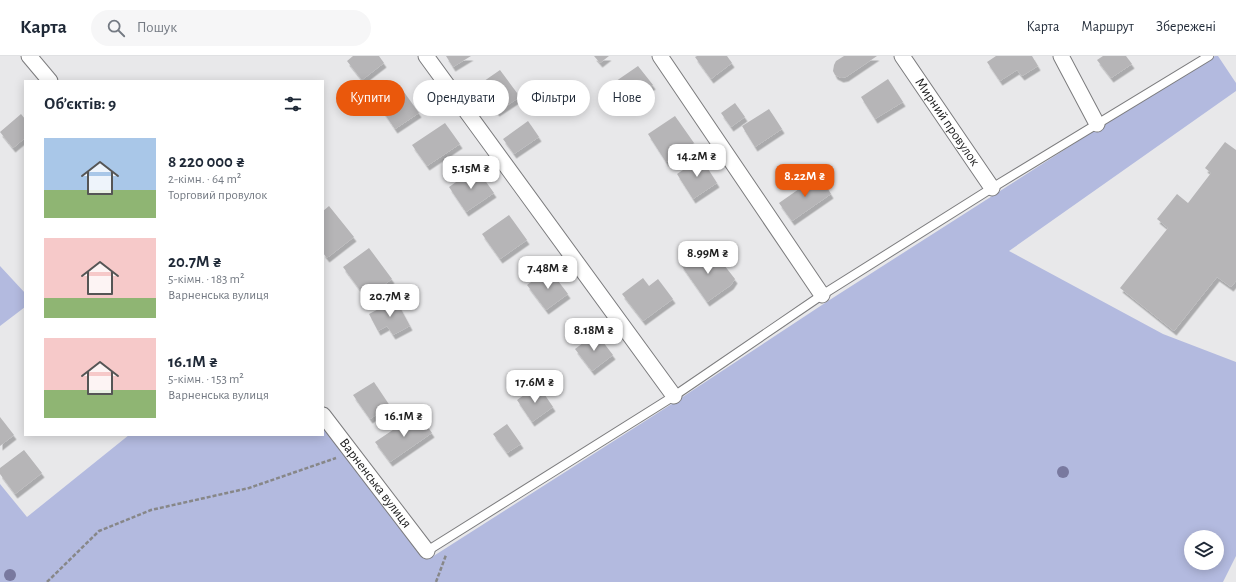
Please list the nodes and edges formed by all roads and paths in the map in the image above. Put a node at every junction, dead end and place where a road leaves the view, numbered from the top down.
1 (29, 56) edge
2 (426, 56) edge
3 (660, 56) edge
4 (902, 56) edge
5 (1061, 56) edge
6 (1208, 56) edge
7 (49, 80) edge
8 (1097, 124) junction
9 (992, 188) junction
10 (822, 295) junction
11 (674, 396) junction
12 (324, 416) edge
13 (351, 453) junction
14 (452, 535) junction
15 (427, 551) joint
16 (47, 582) edge
17 (436, 582) edge

1 - 7 street
2 - 11 street
3 - 10 street
4 - 9 street, Мирний провулок
5 - 8 street
6 - 8 lane
8 - 9 lane
9 - 10 lane
10 - 11 lane
11 - 14 lane
12 - 13 street, Варненська вулиця
13 - 15 street, Варненська вулиця
13 - 16 path
14 - 15 lane
14 - 17 path

